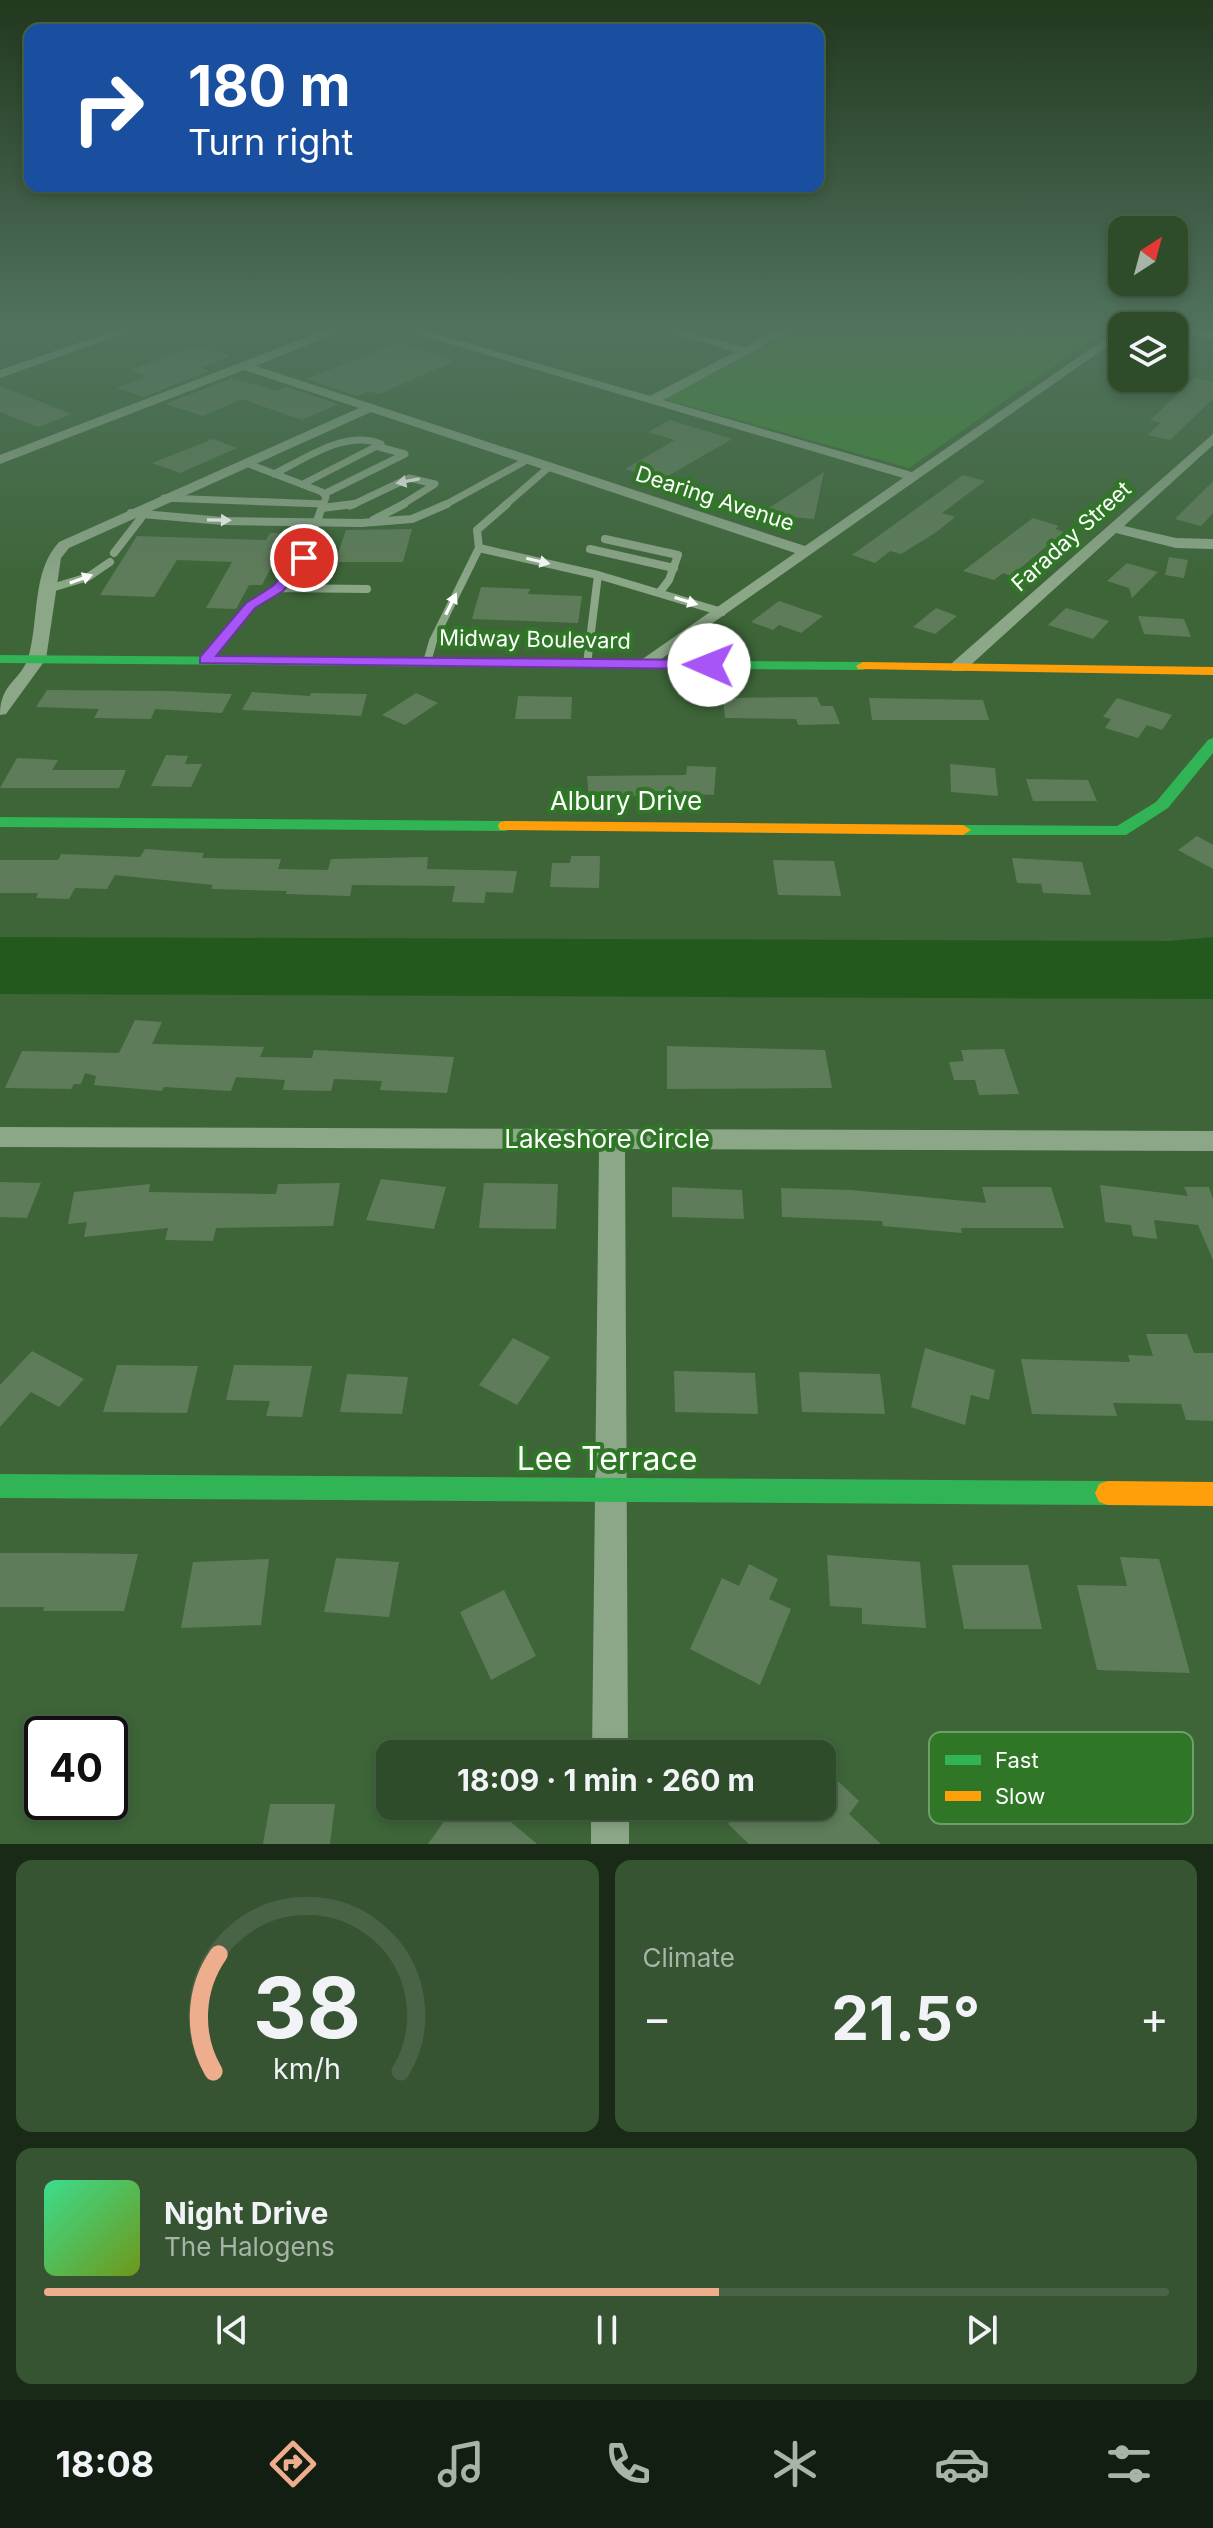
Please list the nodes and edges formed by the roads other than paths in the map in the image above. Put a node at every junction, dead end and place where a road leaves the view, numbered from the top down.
1 (124, 412) edge
2 (361, 412) edge
3 (382, 412) edge
4 (689, 412) edge
5 (1007, 412) edge
6 (1213, 438) edge
7 (379, 447) junction
8 (0, 460) edge
9 (527, 460) junction
10 (246, 463) junction
11 (549, 467) junction
12 (274, 474) junction
13 (914, 477) junction
14 (303, 484) junction
15 (164, 498) junction
16 (323, 502) junction
17 (136, 516) junction
18 (318, 522) junction
19 (369, 523) junction
20 (1114, 528) junction
21 (605, 539) dead end
22 (1213, 544) edge
23 (479, 548) junction
24 (590, 549) dead end
25 (807, 552) junction
26 (674, 568) junction
27 (598, 575) junction
28 (278, 588) junction
29 (48, 589) junction
30 (367, 589) dead end
31 (659, 593) junction
32 (722, 612) junction
33 (0, 659) edge
34 (37, 659) junction
35 (205, 660) junction
36 (427, 662) junction
37 (587, 664) junction
38 (647, 664) junction
39 (958, 667) junction
40 (1213, 671) edge
41 (0, 710) edge
42 (1213, 743) edge
43 (0, 822) edge
44 (0, 1137) edge
45 (612, 1139) junction
46 (1213, 1141) edge
47 (0, 1486) edge
48 (611, 1489) junction
49 (1213, 1494) edge
50 (610, 1740) edge
51 (610, 1820) edge
52 (610, 1844) edge

1 - 8 street
2 - 10 street
3 - 9 street, Dearing Avenue
4 - 13 street
5 - 13 street
6 - 20 street, Faraday Street
7 - 12 lane
7 - 14 lane
7 - 16 lane
9 - 11 street, Dearing Avenue
9 - 19 lane
10 - 12 lane
10 - 15 street
11 - 23 lane
11 - 25 street, Dearing Avenue
12 - 14 lane
13 - 25 street
14 - 16 lane
15 - 16 lane
15 - 17 street
16 - 18 lane
19 -> 16 lane
17 -> 18 lane
29 -> 17 lane
17 - 29 street
18 - 19 lane
18 - 28 lane
20 - 22 street
20 - 39 street, Faraday Street
21 - 26 lane
23 -> 27 lane
36 -> 23 lane
24 - 26 lane
25 - 32 street
26 - 31 lane
27 - 31 lane
27 - 37 lane
28 - 30 lane
28 - 35 lane
29 - 34 street
31 -> 32 lane
32 - 38 street
33 - 34 street, Midway Boulevard
34 - 35 street, Midway Boulevard
34 - 41 street
35 - 36 street, Midway Boulevard
36 - 37 street, Midway Boulevard
37 - 38 street, Midway Boulevard
38 - 39 street, Midway Boulevard
39 - 40 street, Midway Boulevard
42 - 43 street, Albury Drive
44 - 45 street, Lakeshore Circle
45 - 46 street, Lakeshore Circle
45 - 48 street
47 - 48 street, Lee Terrace
48 - 49 street, Lee Terrace
48 - 50 street
51 - 52 street

